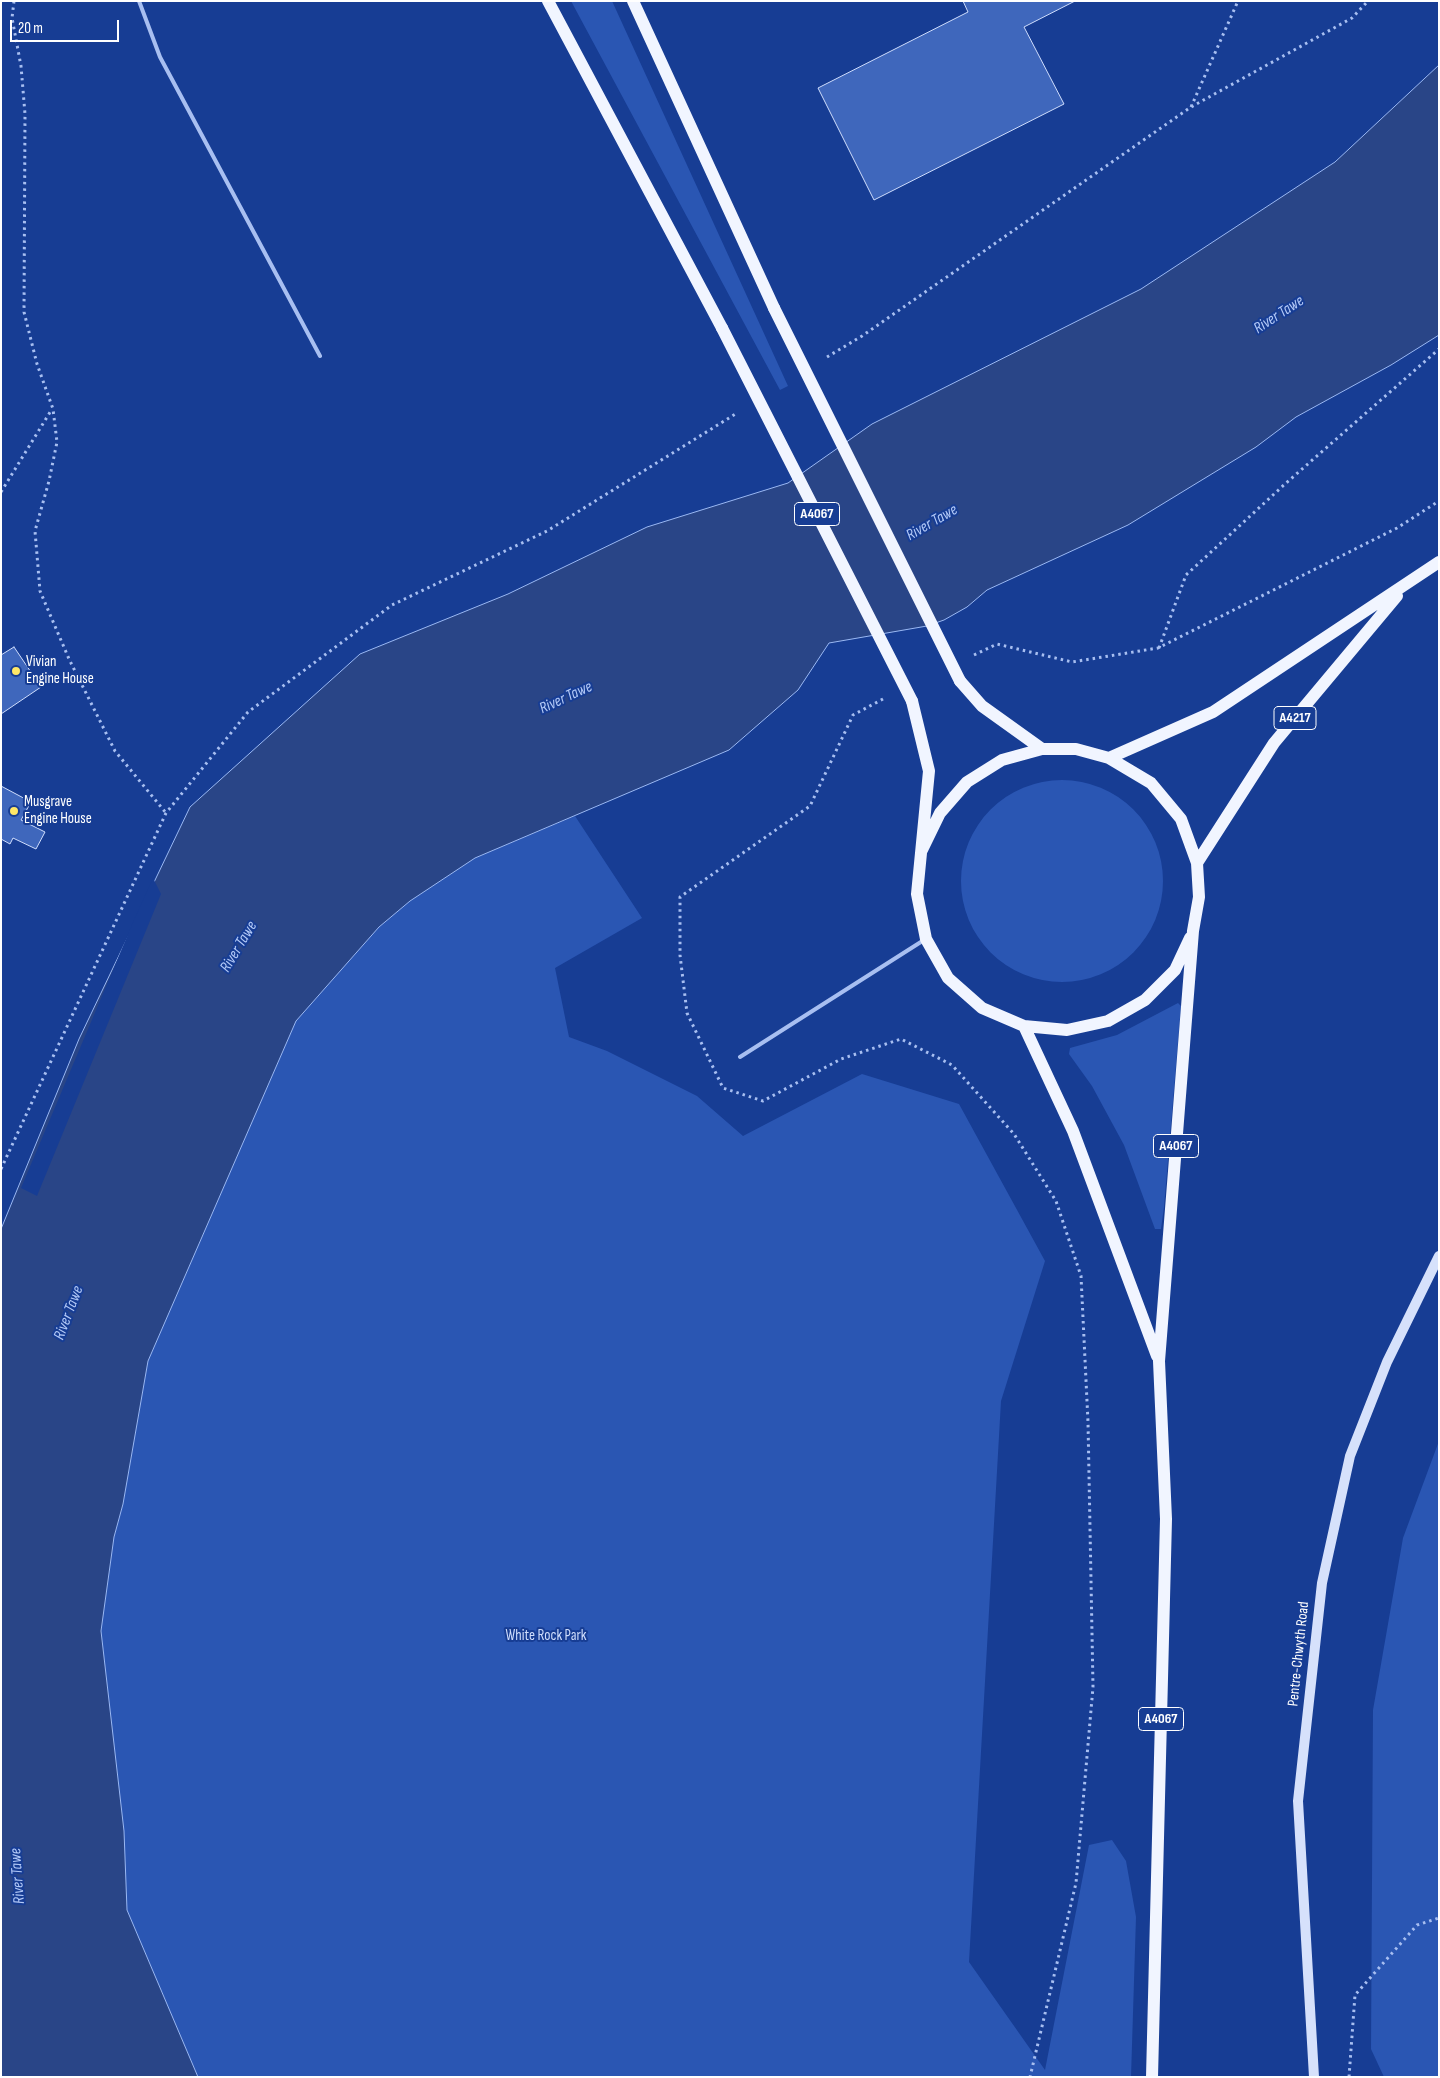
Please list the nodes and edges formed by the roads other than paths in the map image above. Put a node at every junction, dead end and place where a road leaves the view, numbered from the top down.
1 (139, 1) edge
2 (548, 1) edge
3 (633, 1) edge
4 (320, 356) dead end
5 (1439, 562) edge
6 (1406, 584) junction
7 (1042, 749) junction
8 (1109, 758) junction
9 (922, 850) junction
10 (1197, 864) junction
11 (1193, 932) junction
12 (926, 939) junction
13 (1024, 1026) junction
14 (740, 1057) dead end
15 (1439, 1256) edge
16 (1159, 1361) junction
17 (1152, 2077) edge
18 (1314, 2077) edge

1 - 4 lane
2 - 9 main road, A4067, bridge
3 - 7 main road, bridge
5 - 6 main road, A4217
6 - 8 main road, A4217
6 - 10 main road, A4217
7 - 8 main road, A4067
7 - 9 main road, A4067
8 - 10 main road, A4067
9 - 12 main road, A4067
10 - 11 main road, A4067
11 - 13 main road, A4067
11 - 16 main road, A4067
12 - 13 main road, A4067
12 - 14 lane
13 - 16 main road, A4067
15 - 18 main road, Pentre-Chwyth Road
16 - 17 main road, A4067

